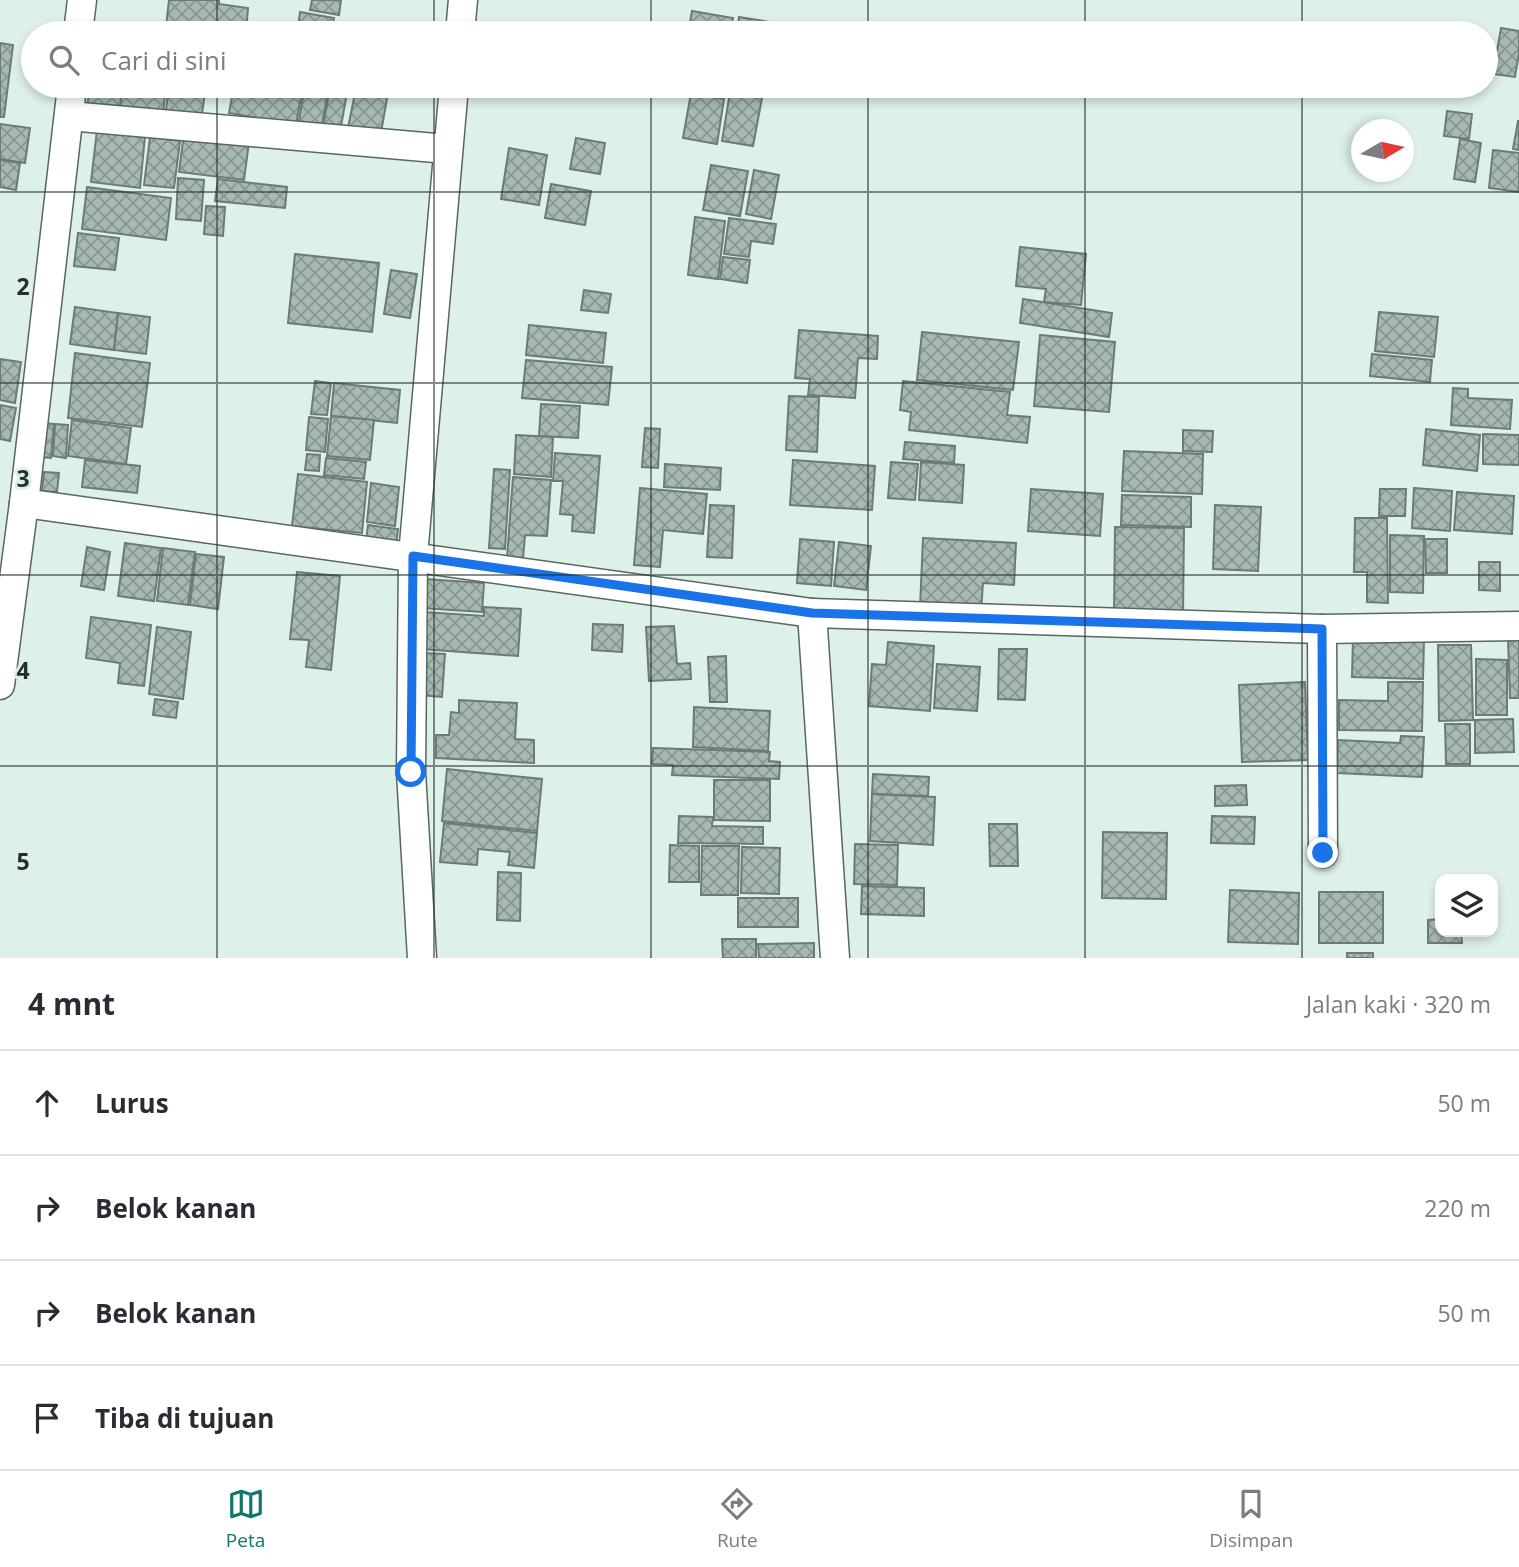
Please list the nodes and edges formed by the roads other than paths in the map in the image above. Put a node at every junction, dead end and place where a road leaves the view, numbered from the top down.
1 (82, 0) edge
2 (463, 0) edge
3 (79, 21) edge
4 (461, 21) edge
5 (71, 98) edge
6 (453, 98) edge
7 (69, 117) junction
8 (447, 149) junction
9 (24, 503) junction
10 (413, 556) junction
11 (812, 613) junction
12 (1519, 626) edge
13 (1322, 629) junction
14 (2, 647) edge
15 (0, 685) edge
16 (1323, 853) dead end
17 (422, 958) edge
18 (835, 958) edge

1 - 3 street
2 - 4 street
5 - 7 street
6 - 8 street
7 - 8 street
7 - 9 street
8 - 10 street
9 - 10 street
9 - 14 street
10 - 11 street
10 - 17 street
11 - 13 street
11 - 18 street
12 - 13 street
13 - 16 street
14 - 15 street

